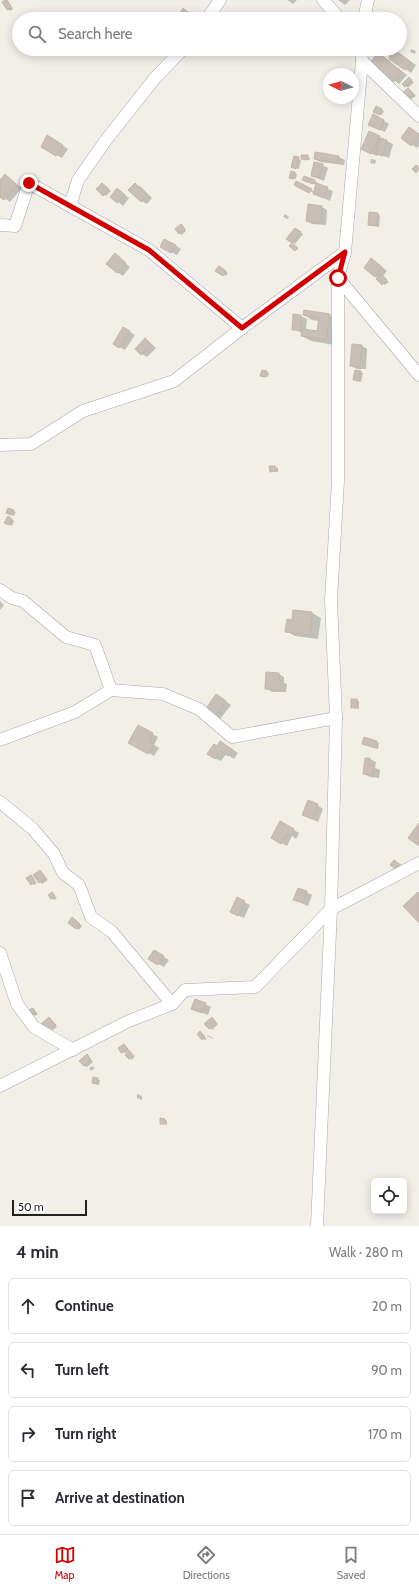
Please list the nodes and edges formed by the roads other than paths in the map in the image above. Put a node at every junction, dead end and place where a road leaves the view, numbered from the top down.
1 (220, 0) edge
2 (323, 0) edge
3 (368, 0) edge
4 (212, 12) edge
5 (334, 12) edge
6 (365, 12) edge
7 (176, 56) edge
8 (362, 56) edge
9 (362, 62) junction
10 (419, 116) edge
11 (70, 206) junction
12 (0, 225) edge
13 (345, 252) junction
14 (338, 278) junction
15 (242, 328) junction
16 (419, 375) edge
17 (0, 445) edge
18 (0, 590) edge
19 (111, 690) junction
20 (336, 718) junction
21 (0, 740) edge
22 (0, 802) edge
23 (419, 864) edge
24 (331, 909) junction
25 (0, 953) edge
26 (172, 1004) junction
27 (73, 1050) junction
28 (0, 1086) edge
29 (317, 1226) edge

1 - 4 street
2 - 5 street
3 - 6 street
7 - 11 street
8 - 9 street
9 - 10 street
9 - 13 street
11 - 12 street
11 - 15 street
13 - 14 street
13 - 15 street
14 - 16 street
14 - 20 street
15 - 17 street
18 - 19 street
19 - 20 street
19 - 21 street
20 - 24 street
22 - 26 street
23 - 24 street
24 - 26 street
24 - 29 street
25 - 27 street
26 - 27 street
27 - 28 street

